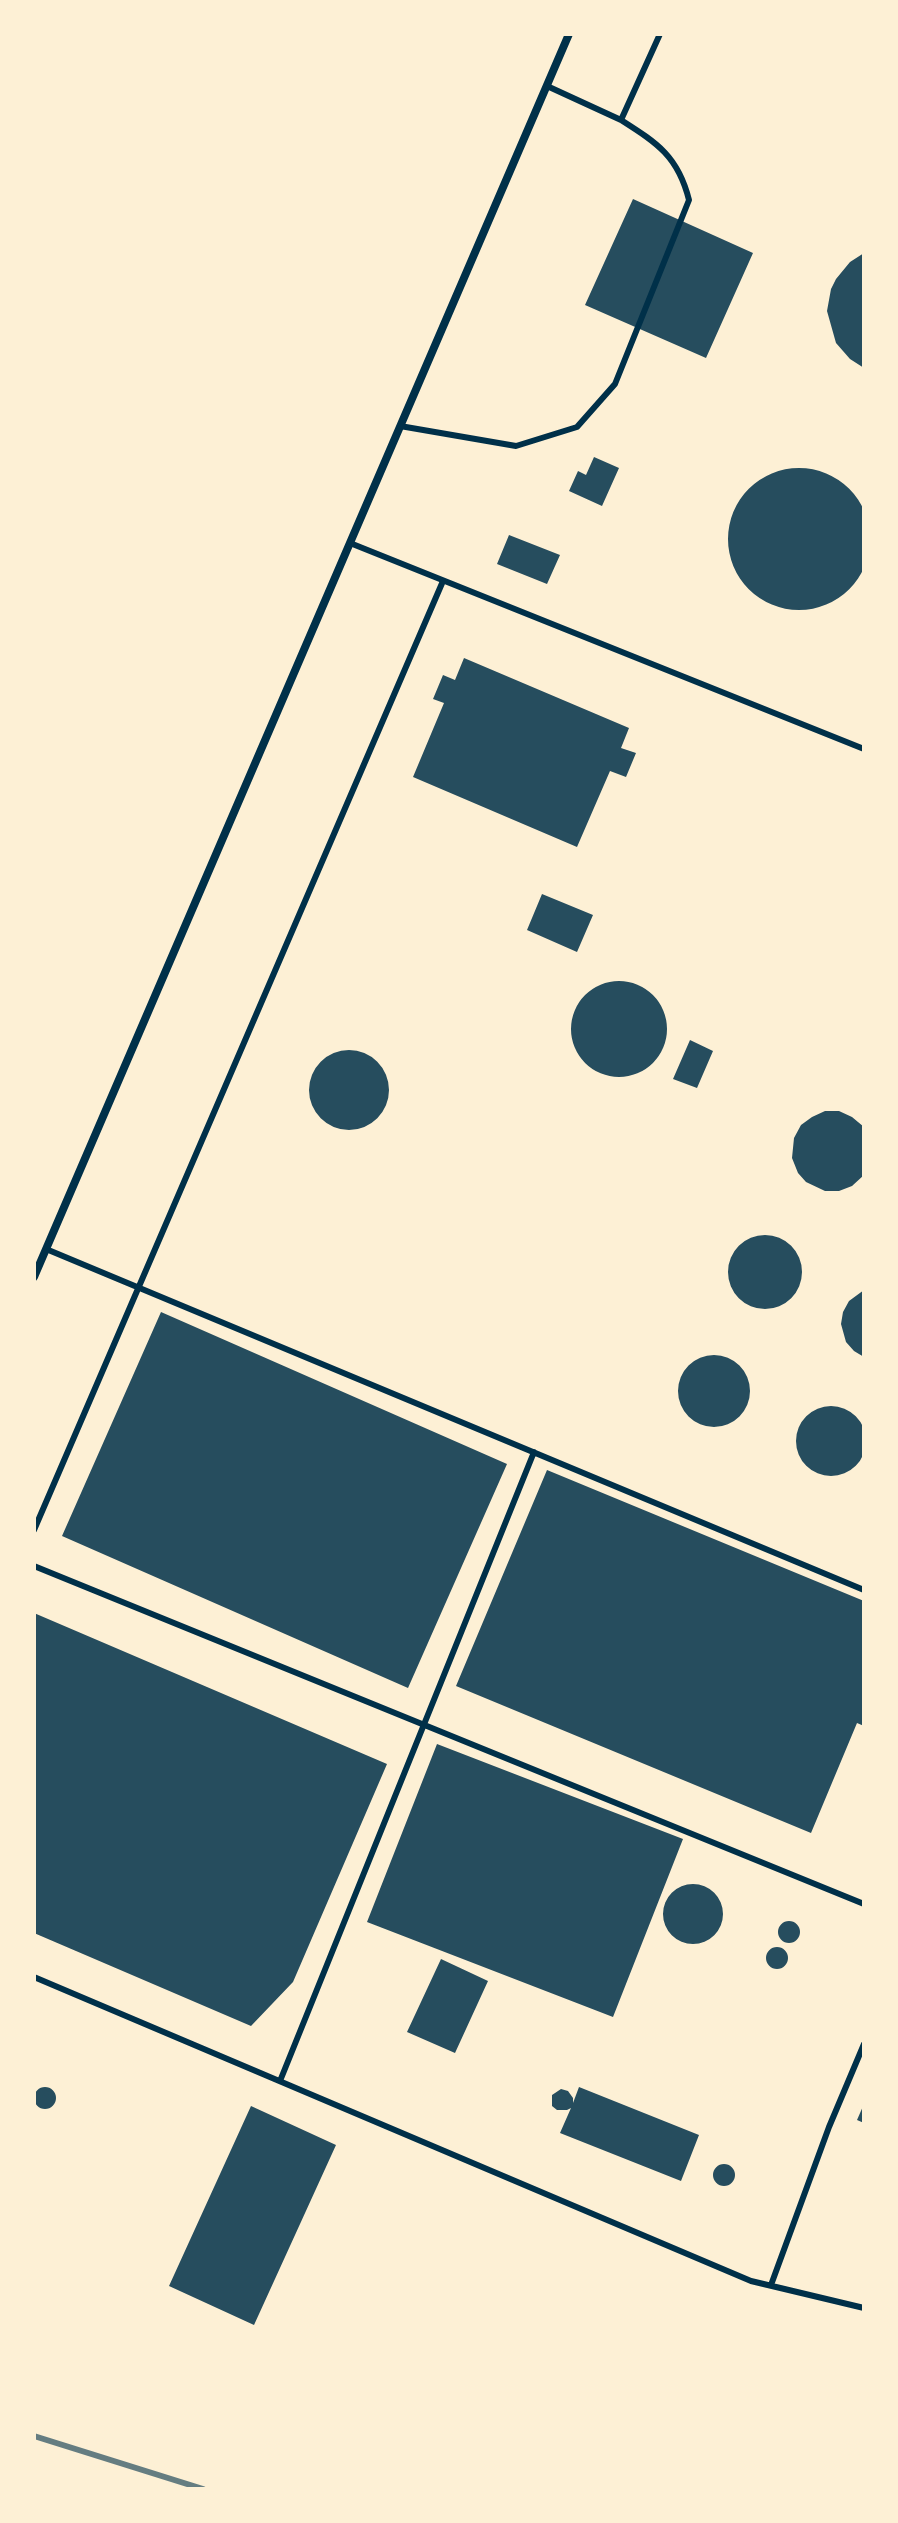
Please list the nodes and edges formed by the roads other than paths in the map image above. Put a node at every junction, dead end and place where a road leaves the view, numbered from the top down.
1 (569, 34) edge
2 (660, 34) edge
3 (547, 86) junction
4 (621, 120) junction
5 (400, 426) junction
6 (350, 543) junction
7 (443, 581) junction
8 (864, 749) edge
9 (46, 1249) junction
10 (34, 1277) edge
11 (139, 1287) junction
12 (534, 1452) junction
13 (34, 1530) edge
14 (34, 1566) edge
15 (864, 1590) edge
16 (424, 1725) junction
17 (864, 1904) edge
18 (34, 1977) edge
19 (864, 2044) edge
20 (280, 2081) junction
21 (771, 2285) junction
22 (864, 2308) edge

1 - 3 street
2 - 4 lane
3 - 4 lane
3 - 5 street
4 - 5 lane
5 - 6 street
6 - 7 lane
6 - 9 street
7 - 8 lane
7 - 11 lane
9 - 10 street
9 - 11 lane
11 - 12 lane
11 - 13 lane
12 - 15 lane
12 - 16 lane
14 - 16 lane
16 - 17 lane
16 - 20 lane
18 - 20 lane
19 - 21 lane
20 - 21 lane
21 - 22 lane

